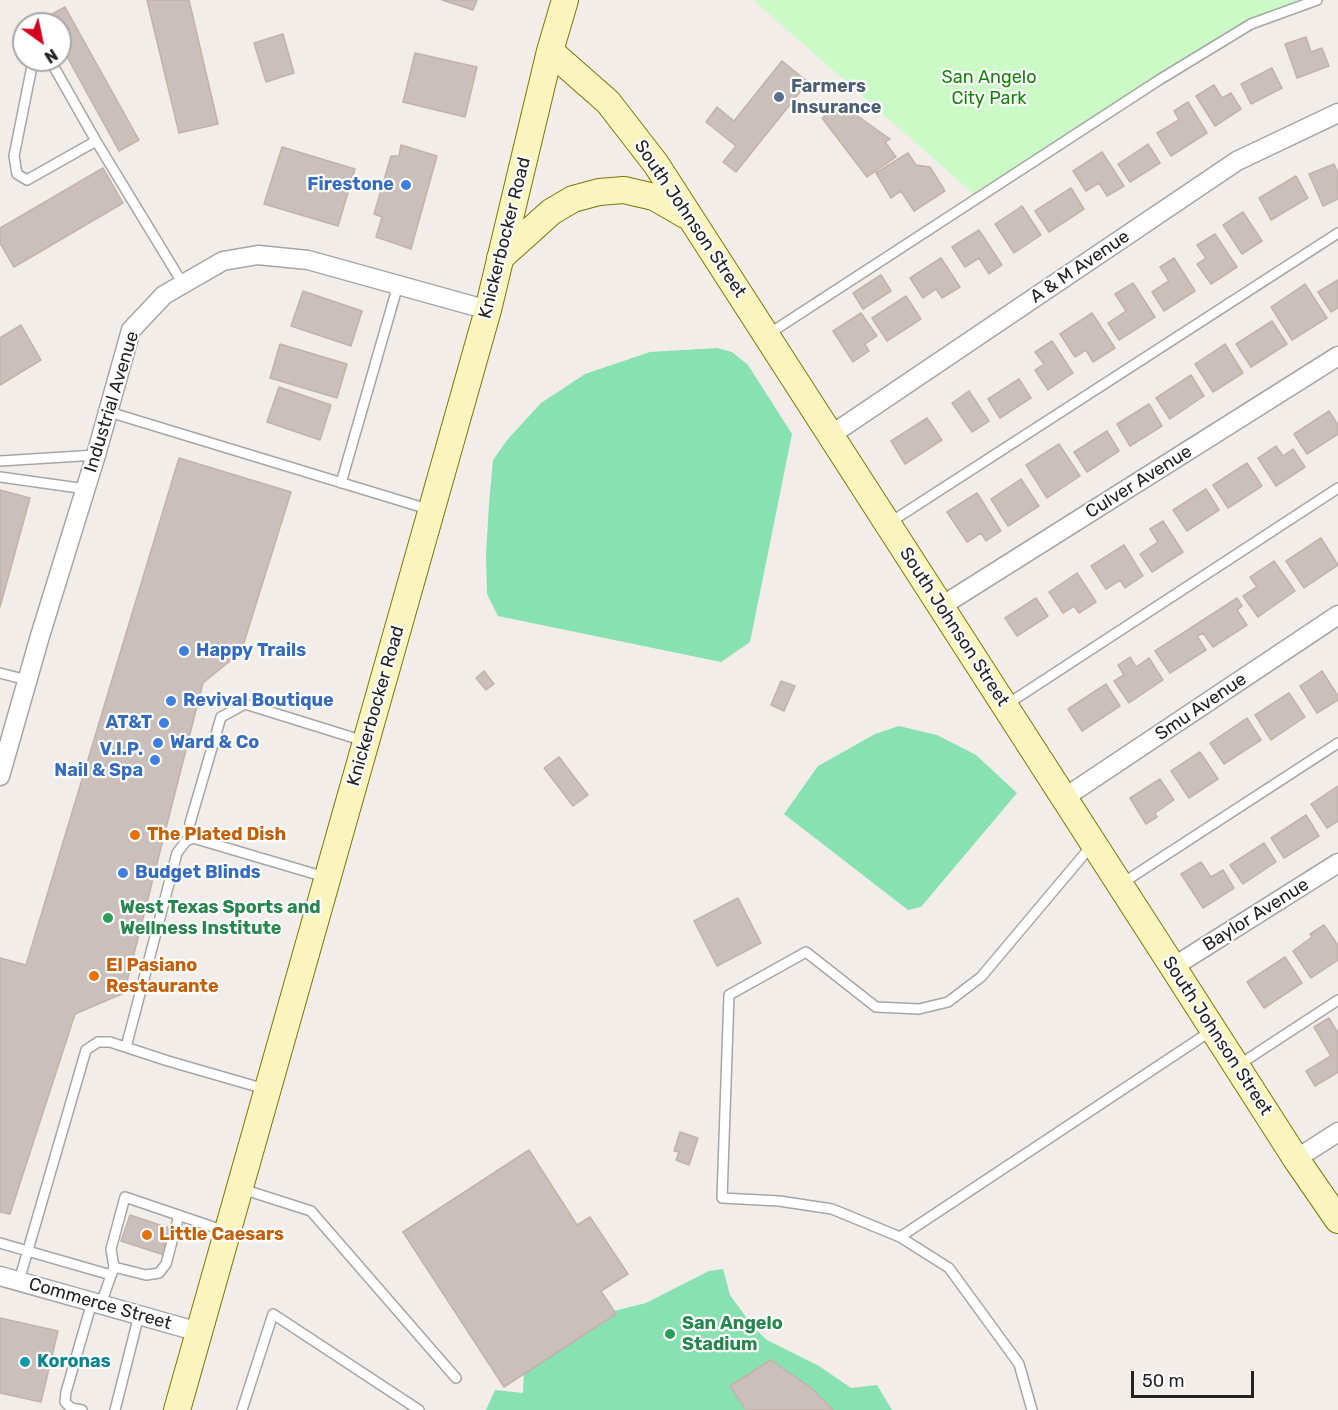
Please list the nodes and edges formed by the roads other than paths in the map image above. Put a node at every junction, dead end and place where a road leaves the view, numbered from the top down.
1 (565, 0) edge
2 (1317, 0) edge
3 (550, 51) junction
4 (31, 72) edge
5 (57, 72) edge
6 (1338, 113) edge
7 (96, 141) junction
8 (692, 219) junction
9 (1338, 233) edge
10 (500, 258) junction
11 (183, 284) junction
12 (398, 285) junction
13 (488, 310) junction
14 (767, 336) junction
15 (1338, 356) edge
16 (109, 412) junction
17 (831, 435) junction
18 (96, 454) junction
19 (0, 461) edge
20 (0, 477) edge
21 (341, 483) junction
22 (1338, 488) edge
23 (86, 489) junction
24 (432, 510) junction
25 (888, 524) junction
26 (940, 607) junction
27 (1338, 615) edge
28 (0, 673) edge
29 (27, 680) junction
30 (1005, 706) junction
31 (6, 730) edge
32 (366, 742) junction
33 (1338, 743) edge
34 (0, 776) edge
35 (1064, 798) junction
36 (190, 823) dead end
37 (1094, 844) junction
38 (1338, 863) edge
39 (327, 878) junction
40 (1120, 884) junction
41 (1173, 967) junction
42 (1338, 1000) edge
43 (1213, 1029) junction
44 (126, 1047) junction
45 (1237, 1066) junction
46 (268, 1090) junction
47 (1338, 1132) edge
48 (1296, 1160) junction
49 (240, 1188) junction
50 (179, 1215) junction
51 (1338, 1220) edge
52 (228, 1232) junction
53 (900, 1237) junction
54 (0, 1243) edge
55 (28, 1251) junction
56 (113, 1271) junction
57 (0, 1276) edge
58 (20, 1281) junction
59 (96, 1303) junction
60 (139, 1315) junction
61 (199, 1332) junction
62 (456, 1378) dead end
63 (82, 1410) edge
64 (115, 1410) edge
65 (177, 1410) edge
66 (242, 1410) edge
67 (419, 1410) edge
68 (1032, 1410) edge

1 - 3 main road, Knickerbocker Road
2 - 14 lane
3 - 8 main road, South Johnson Street
3 - 10 main road, Knickerbocker Road
4 - 7 lane
5 - 7 lane
6 - 17 street, A & M Avenue
7 - 11 lane
8 - 10 main road
8 - 14 main road, South Johnson Street
9 - 25 lane
10 - 13 main road, Knickerbocker Road
11 - 12 street, Industrial Avenue
11 - 16 street, Industrial Avenue
12 - 13 street, Industrial Avenue
12 - 21 lane
13 - 24 main road, Knickerbocker Road
14 - 17 main road, South Johnson Street
15 - 26 street, Culver Avenue
16 - 18 street, Industrial Avenue
16 - 21 lane
17 - 25 main road, South Johnson Street
18 - 19 lane
18 - 23 street, Industrial Avenue
20 - 23 lane
21 - 24 lane
22 - 30 lane
23 - 29 street, Industrial Avenue
24 - 32 main road, Knickerbocker Road
25 - 26 main road, South Johnson Street
26 - 30 main road, South Johnson Street
27 - 35 street, Smu Avenue
28 - 29 lane
29 - 31 street, Industrial Avenue
30 - 35 main road, South Johnson Street
31 - 34 street, Industrial Avenue
32 - 36 lane
32 - 39 main road, Knickerbocker Road
33 - 40 lane
35 - 37 main road, South Johnson Street
37 - 40 main road, South Johnson Street
37 - 53 lane
38 - 41 street, Baylor Avenue
39 - 44 lane
39 - 46 main road, Knickerbocker Road
40 - 41 main road, South Johnson Street
41 - 43 main road, South Johnson Street
42 - 45 lane
43 - 45 main road, South Johnson Street
43 - 53 lane
44 - 46 lane
44 - 55 lane
45 - 48 main road, South Johnson Street
46 - 49 main road, Knickerbocker Road
47 - 48 street
48 - 51 main road, South Johnson Street
49 - 52 main road, Knickerbocker Road
49 - 62 lane
50 - 52 lane
50 - 56 lane
50 - 56 lane
52 - 61 main road, Knickerbocker Road
53 - 68 lane
54 - 55 lane
55 - 56 lane
55 - 58 lane
56 - 59 lane
57 - 58 street, Commerce Street
58 - 59 street, Commerce Street
59 - 60 street, Commerce Street
59 - 63 lane
60 - 61 street, Commerce Street
60 - 64 lane
61 - 65 main road, Knickerbocker Road
66 - 67 lane

